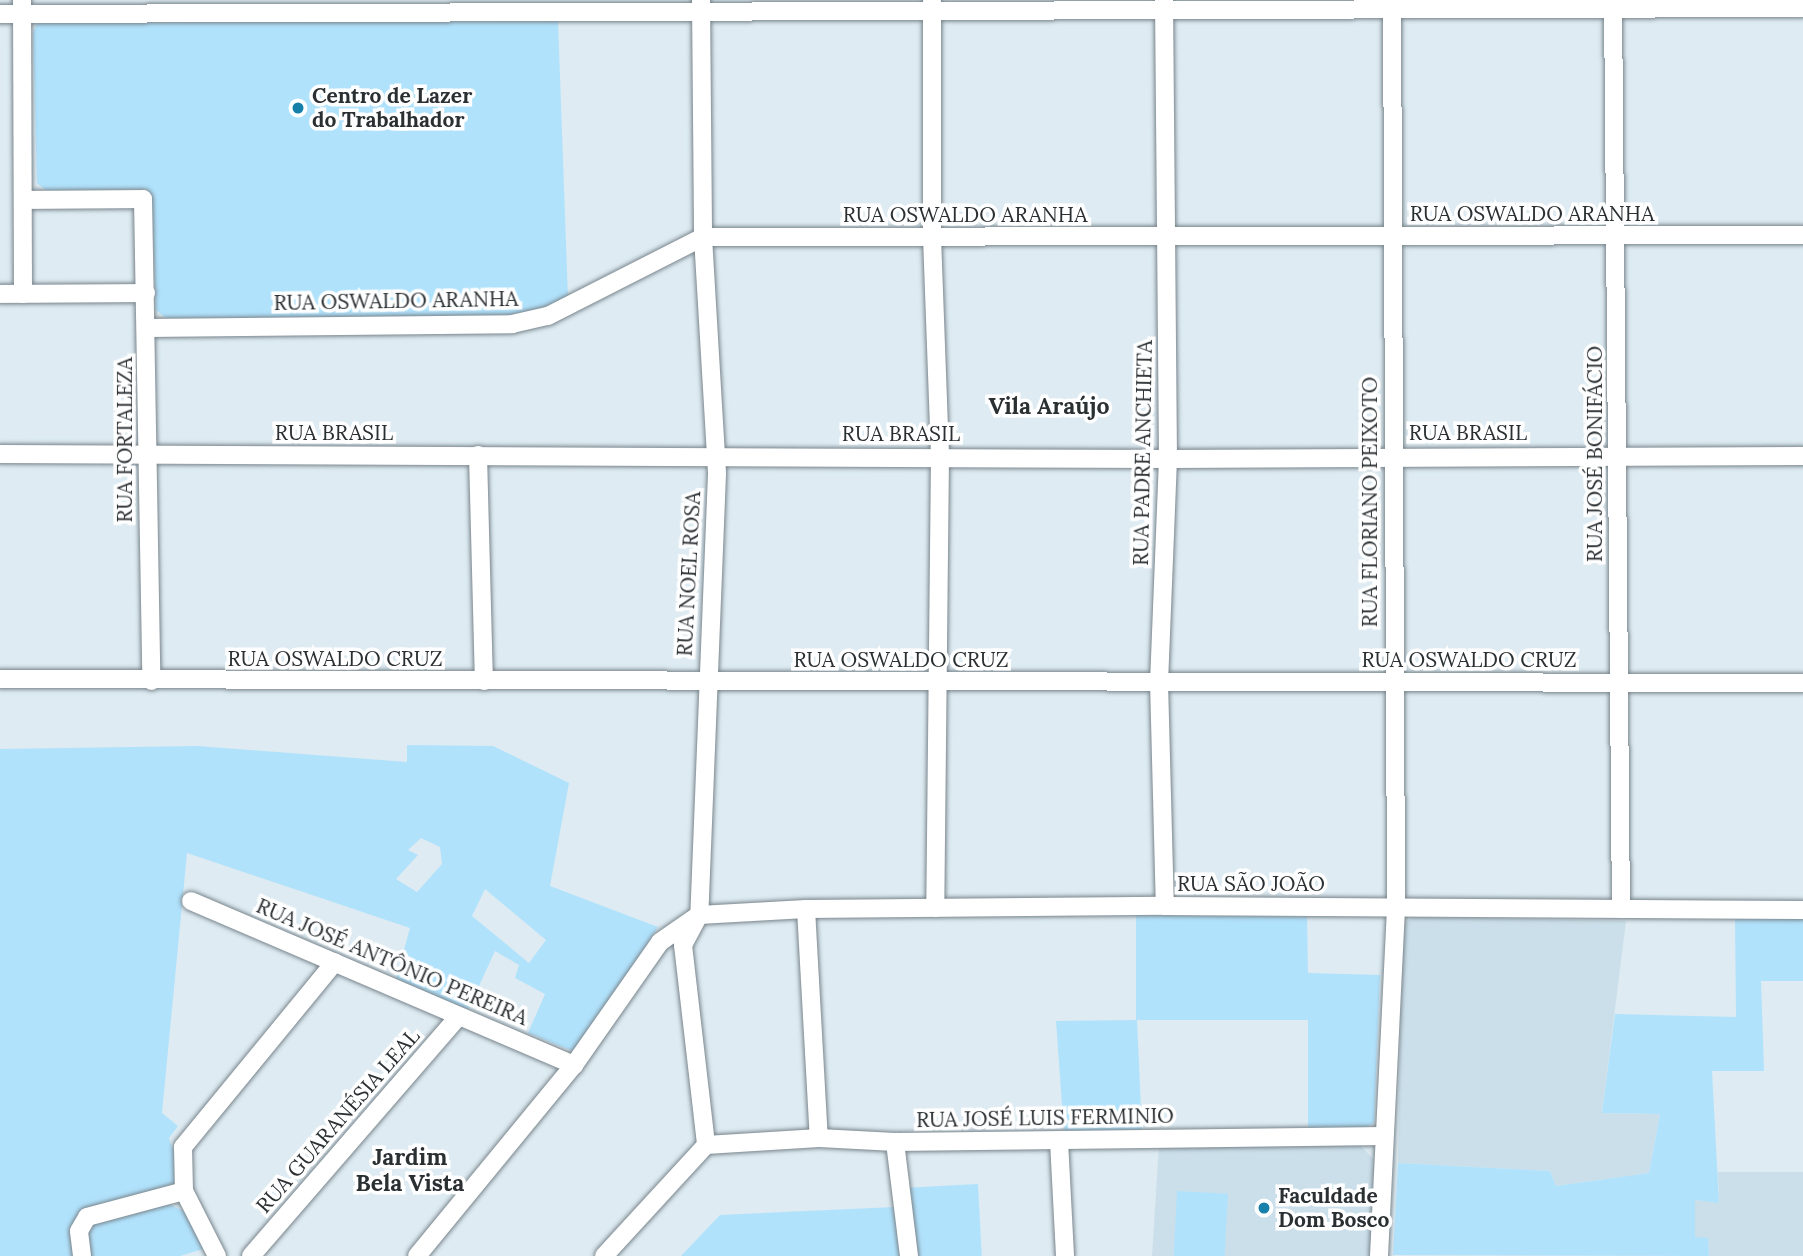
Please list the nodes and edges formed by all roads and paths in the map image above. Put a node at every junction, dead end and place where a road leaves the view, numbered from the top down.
1 (1164, 4) edge
2 (701, 5) edge
3 (254, 6) edge
4 (367, 6) edge
5 (506, 6) edge
6 (932, 6) edge
7 (1392, 6) edge
8 (1613, 6) edge
9 (22, 7) edge
10 (133, 7) edge
11 (1803, 8) edge
12 (0, 14) edge
13 (24, 200) junction
14 (1803, 235) edge
15 (1616, 236) junction
16 (703, 237) junction
17 (932, 237) junction
18 (1392, 237) junction
19 (1167, 239) junction
20 (146, 293) junction
21 (0, 294) edge
22 (23, 294) junction
23 (147, 328) junction
24 (0, 454) edge
25 (478, 455) junction
26 (147, 456) junction
27 (940, 456) junction
28 (1391, 456) junction
29 (1619, 456) junction
30 (1803, 456) edge
31 (713, 458) junction
32 (1168, 459) junction
33 (0, 679) edge
34 (151, 681) junction
35 (484, 681) junction
36 (706, 682) junction
37 (935, 682) junction
38 (1159, 682) junction
39 (1394, 682) junction
40 (1617, 682) junction
41 (1803, 684) edge
42 (191, 901) dead end
43 (1165, 906) junction
44 (1396, 907) junction
45 (935, 908) junction
46 (806, 909) junction
47 (1621, 909) junction
48 (1803, 910) edge
49 (699, 915) junction
50 (335, 962) junction
51 (458, 1017) junction
52 (574, 1065) junction
53 (1384, 1136) junction
54 (819, 1138) junction
55 (1059, 1140) junction
56 (895, 1142) junction
57 (706, 1145) junction
58 (184, 1191) junction
59 (82, 1256) edge
60 (216, 1256) edge
61 (251, 1256) edge
62 (417, 1256) edge
63 (604, 1256) edge
64 (909, 1256) edge
65 (1065, 1256) edge
66 (1379, 1256) edge

1 - 6 street
1 - 7 street
1 - 19 street, RUA PADRE ANCHIETA
2 - 5 street
2 - 6 street
2 - 16 street, RUA NOEL ROSA
3 - 4 street
3 - 10 street
4 - 5 street
6 - 17 street
7 - 8 street
7 - 18 street, RUA FLORIANO PEIXOTO
8 - 11 street
8 - 15 street, RUA JOSÉ BONIFÁCIO
9 - 10 street
9 - 12 street
9 - 13 street
13 - 20 street, RUA FORTALEZA
13 - 22 street
14 - 15 street, RUA OSWALDO ARANHA
15 - 18 street, RUA OSWALDO ARANHA
15 - 29 street, RUA JOSÉ BONIFÁCIO
16 - 17 street, RUA OSWALDO ARANHA
16 - 23 street, RUA OSWALDO ARANHA
16 - 31 street, RUA NOEL ROSA
17 - 19 street, RUA OSWALDO ARANHA
17 - 27 street
18 - 19 street, RUA OSWALDO ARANHA
18 - 28 street, RUA FLORIANO PEIXOTO
19 - 32 street, RUA PADRE ANCHIETA
20 - 22 street
20 - 23 street, RUA FORTALEZA
21 - 22 street
23 - 26 street, RUA FORTALEZA
24 - 26 street, RUA BRASIL
25 - 26 street, RUA BRASIL
25 - 31 street, RUA BRASIL
25 - 35 street
26 - 34 street, RUA FORTALEZA
27 - 31 street, RUA BRASIL
27 - 32 street, RUA BRASIL
27 - 37 street
28 - 29 street, RUA BRASIL
28 - 32 street, RUA BRASIL
28 - 39 street, RUA FLORIANO PEIXOTO
29 - 30 street, RUA BRASIL
29 - 40 street, RUA JOSÉ BONIFÁCIO
31 - 36 street, RUA NOEL ROSA
32 - 38 street, RUA PADRE ANCHIETA
33 - 34 street, RUA OSWALDO CRUZ
34 - 35 street, RUA OSWALDO CRUZ
35 - 36 street, RUA OSWALDO CRUZ
36 - 37 street, RUA OSWALDO CRUZ
36 - 49 street, RUA NOEL ROSA
37 - 38 street, RUA OSWALDO CRUZ
37 - 45 street
38 - 39 street, RUA OSWALDO CRUZ
38 - 43 street, RUA PADRE ANCHIETA
39 - 40 street, RUA OSWALDO CRUZ
39 - 44 street, RUA FLORIANO PEIXOTO
40 - 41 street, RUA OSWALDO CRUZ
40 - 47 street, RUA JOSÉ BONIFÁCIO
42 - 50 street, RUA JOSÉ ANTÔNIO PEREIRA
43 - 44 street, RUA SÃO JOÃO
43 - 45 street, RUA SÃO JOÃO
44 - 47 street, RUA SÃO JOÃO
44 - 53 street, RUA FLORIANO PEIXOTO
45 - 46 street, RUA SÃO JOÃO
46 - 49 street, RUA SÃO JOÃO
46 - 54 street
47 - 48 street, RUA SÃO JOÃO
49 - 52 street
49 - 57 street, RUA NOEL ROSA
50 - 51 street, RUA JOSÉ ANTÔNIO PEREIRA
50 - 58 street
51 - 52 street, RUA JOSÉ ANTÔNIO PEREIRA
51 - 61 street, RUA GUARANÉSIA LEAL
52 - 62 street
53 - 55 street, RUA JOSÉ LUIS FERMINIO
53 - 66 street, RUA FLORIANO PEIXOTO
54 - 56 street, RUA JOSÉ LUIS FERMINIO
54 - 57 street, RUA JOSÉ LUIS FERMINIO
55 - 56 street, RUA JOSÉ LUIS FERMINIO
55 - 65 street
56 - 64 street
57 - 63 street
58 - 59 street
58 - 60 street

